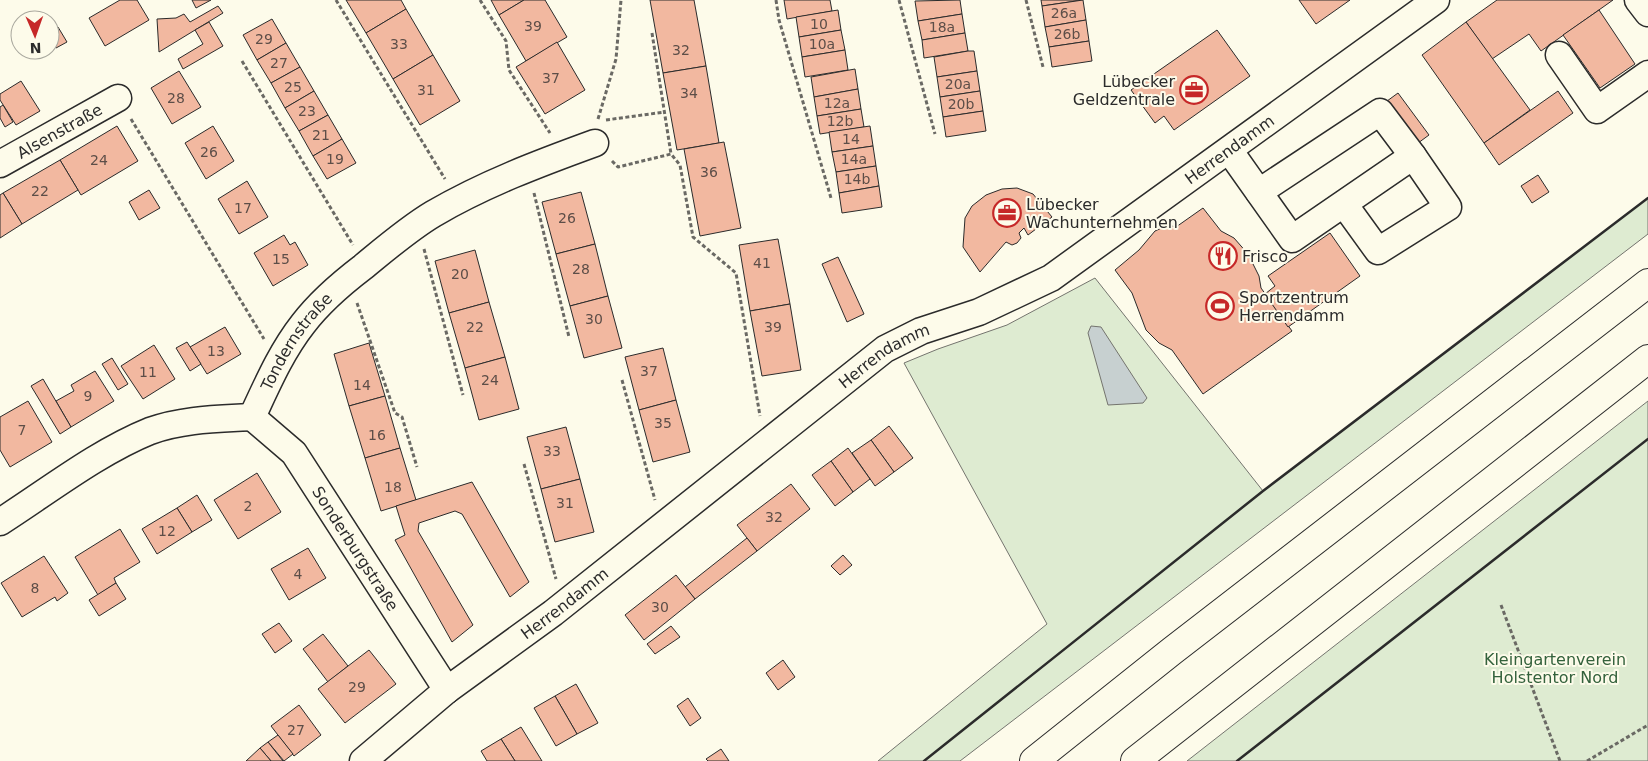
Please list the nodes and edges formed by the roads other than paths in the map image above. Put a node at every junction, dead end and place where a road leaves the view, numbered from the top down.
1 (1436, 0) edge
2 (1638, 0) edge
3 (1648, 13) edge
4 (1559, 55) dead end
5 (1648, 74) edge
6 (118, 98) road end
7 (596, 143) road end
8 (1229, 150) junction
9 (1413, 156) junction
10 (0, 164) edge
11 (1260, 192) junction
12 (1344, 204) junction
13 (1648, 282) edge
14 (1648, 359) edge
15 (252, 417) junction
16 (0, 522) edge
17 (447, 690) junction
18 (363, 761) edge
19 (1034, 761) edge
20 (1135, 761) edge

1 - 8 street, Herrendamm
2 - 3 street
4 - 5 street
6 - 10 street, Alsenstraße
7 - 15 street, Tondernstraße
8 - 11 street
8 - 17 street, Herrendamm
9 - 11 street
9 - 12 street
9 - 12 street
11 - 12 street
13 - 19 highway
14 - 20 highway
15 - 16 street
15 - 17 street, Sonderburgstraße
17 - 18 street, Herrendamm

